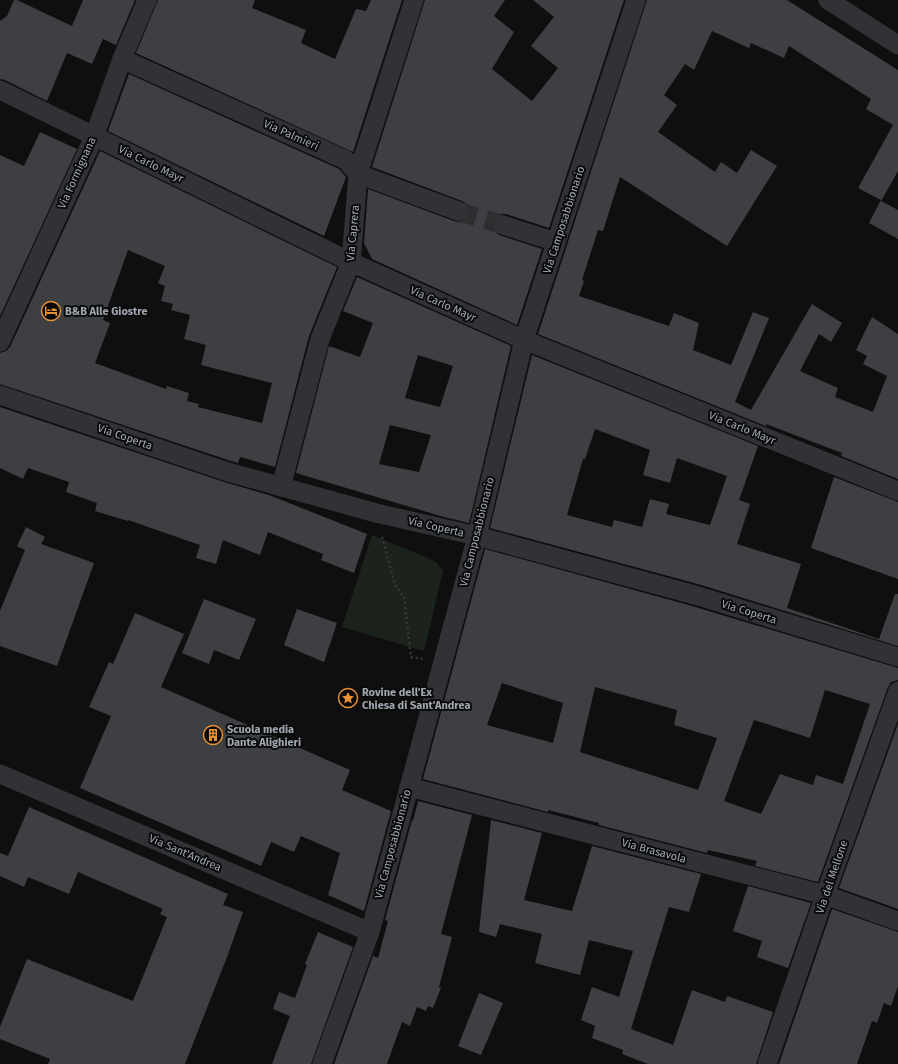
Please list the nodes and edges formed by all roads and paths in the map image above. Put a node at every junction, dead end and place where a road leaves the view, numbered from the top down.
1 (148, 0) edge
2 (414, 0) edge
3 (636, 0) edge
4 (828, 0) edge
5 (898, 45) edge
6 (122, 59) junction
7 (0, 90) edge
8 (94, 137) junction
9 (358, 174) junction
10 (458, 211) tunnel mouth
11 (503, 225) tunnel mouth
12 (556, 242) junction
13 (351, 262) junction
14 (524, 340) junction
15 (0, 342) edge
16 (0, 395) edge
17 (282, 487) junction
18 (898, 491) edge
19 (376, 513) junction
20 (477, 536) junction
21 (898, 657) edge
22 (443, 664) junction
23 (898, 691) edge
24 (0, 774) edge
25 (409, 787) junction
26 (825, 895) junction
27 (898, 921) edge
28 (370, 932) junction
29 (322, 1064) edge
30 (767, 1064) edge

1 - 6 street, Via Formignana
2 - 9 street, Via Caprera
3 - 12 street, Via Camposabbionario
4 - 5 street
6 - 8 street, Via Formignana
6 - 9 street, Via Palmieri
7 - 8 street, Via Carlo Mayr
8 - 13 street, Via Carlo Mayr
8 - 15 street, Via Formignana
9 - 10 street, Via Palmieri
9 - 13 street, Via Caprera
11 - 12 street
12 - 14 street, Via Camposabbionario
13 - 14 street, Via Carlo Mayr
13 - 17 street, Via Caprera
14 - 18 street, Via Carlo Mayr
14 - 20 street, Via Camposabbionario
16 - 17 street, Via Coperta
17 - 19 street, Via Coperta
19 - 20 street, Via Coperta
19 - 22 path
20 - 21 street, Via Coperta
20 - 22 street, Via Camposabbionario
22 - 25 street, Via Camposabbionario
23 - 26 street, Via del Mellone
24 - 28 street, Via Sant'Andrea
25 - 26 street, Via Brasavola
25 - 28 street, Via Camposabbionario
26 - 27 street, Via Brasavola
26 - 30 street, Via del Mellone
28 - 29 street, Via Camposabbionario

